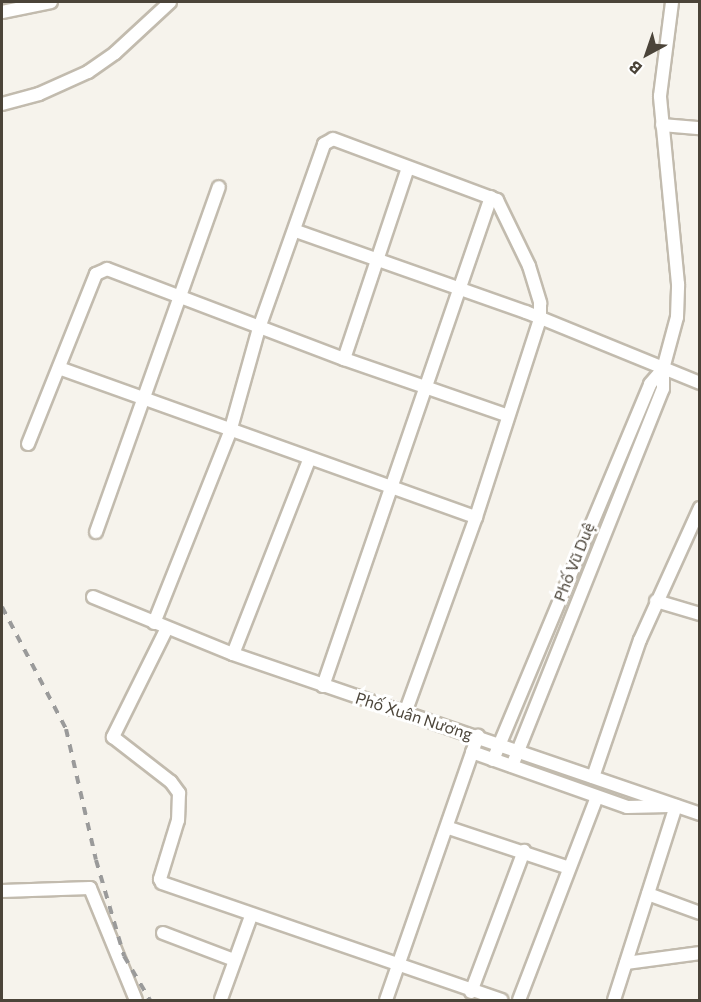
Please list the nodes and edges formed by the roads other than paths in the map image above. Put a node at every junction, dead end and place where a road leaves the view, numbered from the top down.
1 (51, 2) edge
2 (170, 2) edge
3 (672, 2) edge
4 (2, 12) edge
5 (2, 104) edge
6 (662, 125) junction
7 (699, 128) edge
8 (408, 168) junction
9 (219, 187) dead end
10 (491, 197) junction
11 (296, 231) junction
12 (378, 261) junction
13 (459, 289) junction
14 (179, 298) junction
15 (540, 319) junction
16 (259, 328) junction
17 (344, 359) junction
18 (59, 368) junction
19 (663, 369) junction
20 (699, 383) edge
21 (427, 388) junction
22 (141, 399) junction
23 (506, 415) junction
24 (230, 432) junction
25 (28, 444) dead end
26 (309, 460) junction
27 (392, 490) junction
28 (699, 509) edge
29 (476, 517) junction
30 (96, 532) dead end
31 (93, 597) dead end
32 (656, 601) junction
33 (699, 614) edge
34 (154, 623) junction
35 (167, 628) junction
36 (233, 654) junction
37 (323, 686) junction
38 (405, 714) junction
39 (478, 736) junction
40 (500, 744) junction
41 (518, 751) junction
42 (472, 752) junction
43 (494, 760) junction
44 (512, 766) junction
45 (593, 777) junction
46 (597, 797) junction
47 (676, 806) junction
48 (699, 814) edge
49 (449, 828) junction
50 (524, 851) junction
51 (569, 868) junction
52 (2, 891) edge
53 (648, 894) junction
54 (699, 913) edge
55 (250, 916) junction
56 (163, 933) dead end
57 (699, 953) edge
58 (234, 960) junction
59 (626, 963) junction
60 (398, 967) junction
61 (471, 992) junction
62 (221, 999) edge
63 (136, 1000) edge
64 (386, 1000) edge
65 (501, 1000) edge
66 (519, 1000) edge
67 (614, 1000) edge

1 - 4 street
2 - 5 street
3 - 6 street, Phố Vũ Duệ
6 - 7 street
6 - 19 street, Phố Vũ Duệ
8 - 10 street
8 - 11 street
8 - 12 street
9 - 14 street
10 - 13 street
10 - 15 street
11 - 12 street
11 - 16 street
12 - 13 street
12 - 17 street
13 - 15 street
13 - 21 street
14 - 16 street
14 - 18 street
14 - 22 street
15 - 19 street
15 - 23 street
16 - 17 street
16 - 24 street
17 - 21 street
18 - 22 street
18 - 25 street
19 - 20 street
19 - 40 street, Phố Vũ Duệ
19 - 41 street, Phố Vũ Duệ
21 - 23 street
21 - 27 street
22 - 24 street
22 - 30 street
23 - 29 street
24 - 26 street
24 - 34 street
26 - 27 street
26 - 36 street
27 - 29 street
27 - 37 street
28 - 32 street
29 - 38 street
31 - 34 street, Phố Xuân Nương
32 - 33 street
32 - 45 street
34 - 35 street, Phố Xuân Nương
35 - 36 street, Phố Xuân Nương
35 - 55 street
36 - 37 street, Phố Xuân Nương
37 - 38 street, Phố Xuân Nương
38 - 39 street, Phố Xuân Nương
39 - 40 street, Phố Xuân Nương
39 - 42 street
40 - 41 street, Phố Xuân Nương
40 - 43 street, Phố Vũ Duệ
41 - 44 street, Phố Vũ Duệ
41 - 45 street, Phố Xuân Nương
42 - 43 street, Phố Xuân Nương
42 - 49 street
43 - 44 street, Phố Xuân Nương
44 - 46 street, Phố Xuân Nương
45 - 47 street, Phố Xuân Nương
46 - 47 street, Phố Xuân Nương
46 - 51 street
47 - 48 street, Phố Xuân Nương
47 - 53 street
49 - 50 street
49 - 60 street
50 - 51 street
50 - 61 street
51 - 66 street
52 - 63 street
53 - 54 street
53 - 59 street
55 - 58 street
55 - 60 street
56 - 58 street
57 - 59 street
58 - 62 street
59 - 67 street
60 - 61 street
60 - 64 street
61 - 65 street

